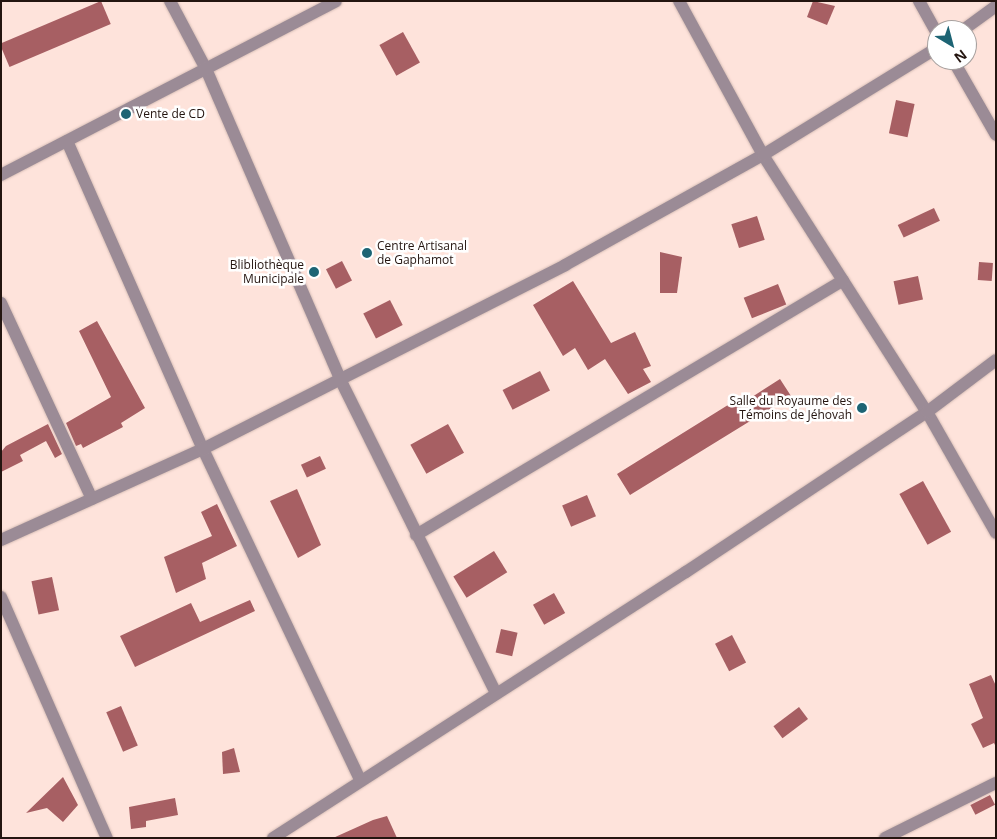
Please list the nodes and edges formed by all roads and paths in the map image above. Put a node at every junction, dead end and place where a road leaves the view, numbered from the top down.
1 (170, 1) edge
2 (336, 1) edge
3 (679, 1) edge
4 (919, 1) edge
5 (996, 6) edge
6 (930, 20) edge
7 (977, 20) edge
8 (927, 54) edge
9 (206, 68) junction
10 (959, 70) edge
11 (996, 134) edge
12 (67, 141) junction
13 (763, 155) junction
14 (1, 175) edge
15 (843, 280) junction
16 (1, 303) edge
17 (996, 360) edge
18 (340, 379) junction
19 (927, 412) junction
20 (203, 449) junction
21 (92, 499) junction
22 (996, 533) edge
23 (416, 535) junction
24 (1, 540) edge
25 (1, 597) edge
26 (495, 691) junction
27 (360, 780) junction
28 (996, 783) edge
29 (107, 838) edge
30 (273, 838) edge
31 (885, 838) edge

1 - 9 street
2 - 9 street
3 - 13 street
4 - 6 street
5 - 7 street
8 - 13 street
9 - 12 street
9 - 18 street
10 - 11 street
12 - 14 street
12 - 20 street
13 - 15 street
13 - 18 street
15 - 19 street
15 - 23 street
16 - 21 street
17 - 19 street
18 - 20 street
18 - 23 street
19 - 22 street
19 - 26 street
20 - 21 street
20 - 27 street
21 - 24 street
23 - 26 street
25 - 29 street
26 - 27 street
27 - 30 street
28 - 31 street

